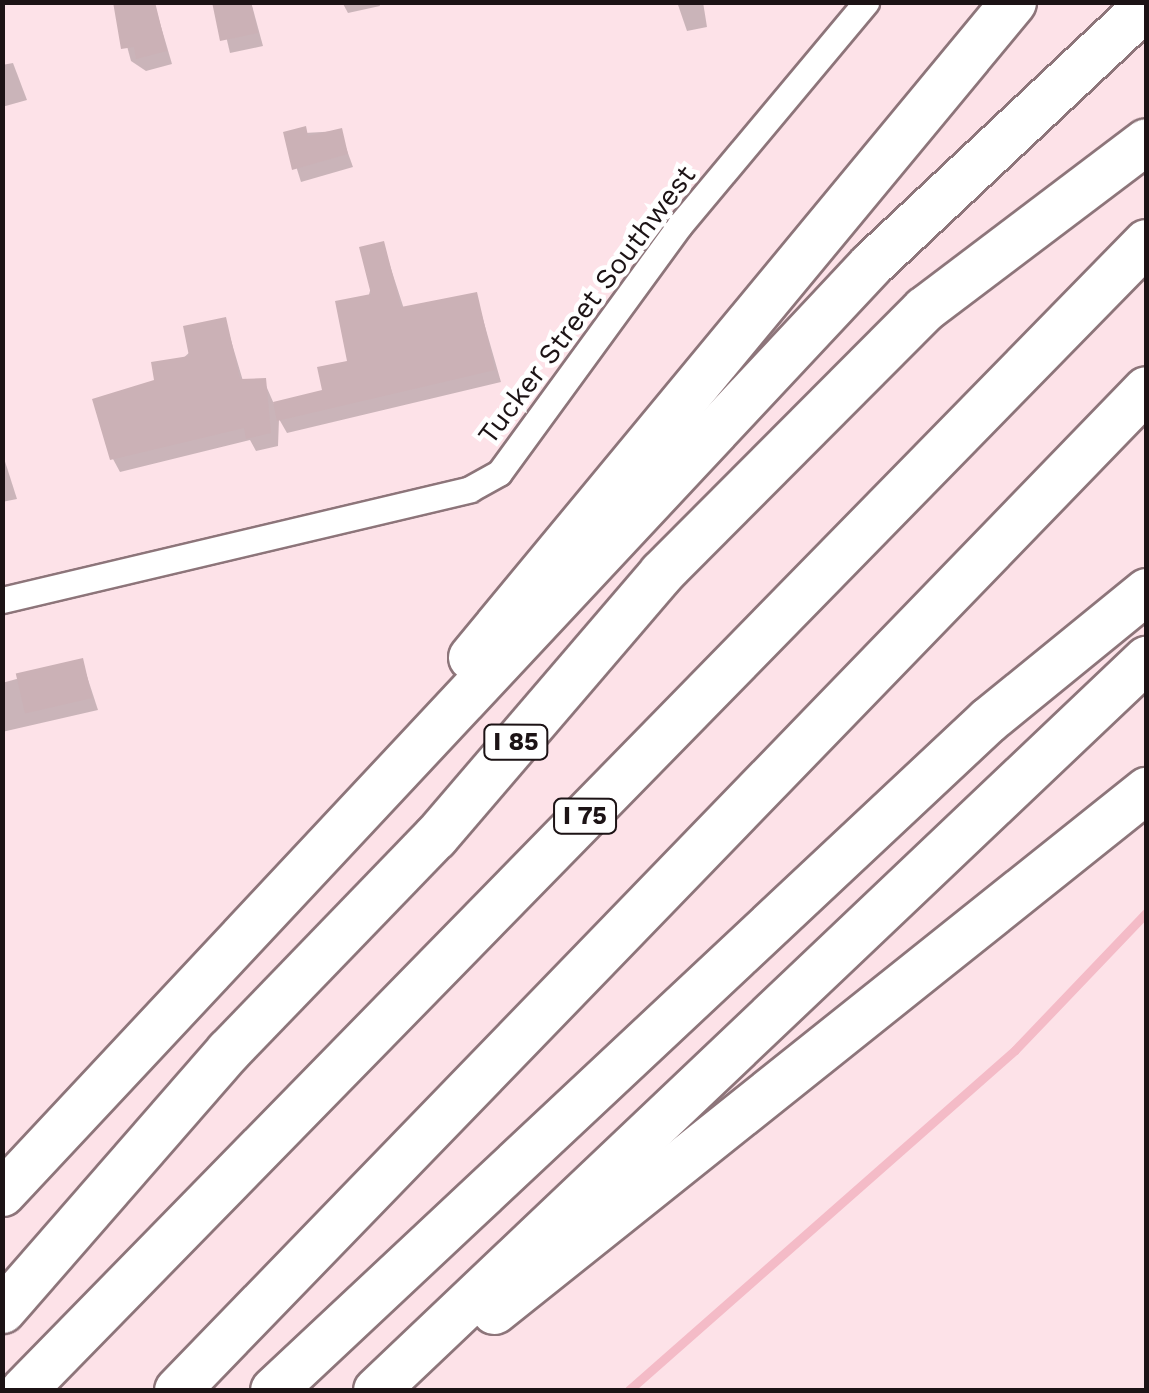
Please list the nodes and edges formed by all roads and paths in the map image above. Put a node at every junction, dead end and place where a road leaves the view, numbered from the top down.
1 (866, 2) edge
2 (1013, 2) edge
3 (1146, 6) edge
4 (1146, 141) edge
5 (1146, 242) edge
6 (1146, 389) edge
7 (1146, 434) edge
8 (1146, 592) edge
9 (2, 600) edge
10 (929, 618) junction
11 (1146, 658) edge
12 (1146, 790) edge
13 (330, 834) junction
14 (2, 1193) edge
15 (2, 1310) edge
16 (23, 1390) edge
17 (178, 1390) edge
18 (273, 1390) edge
19 (376, 1390) edge
20 (395, 1390) edge

1 - 9 street, Tucker Street Southwest
2 - 13 highway
3 - 13 highway
4 - 15 highway, I 85
5 - 16 highway, I 75
6 - 10 highway
7 - 10 highway
8 - 18 highway
10 - 17 highway
11 - 19 highway
12 - 20 highway
13 - 14 highway

